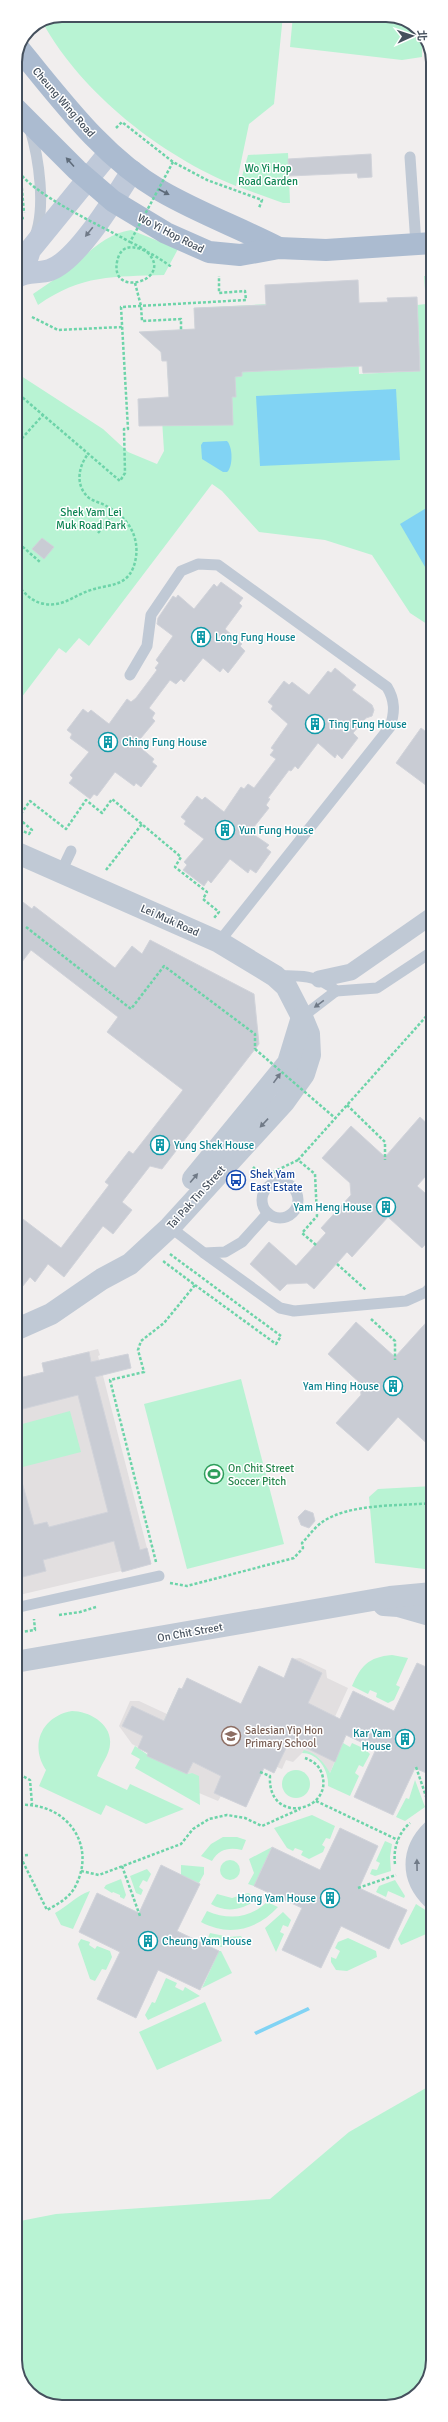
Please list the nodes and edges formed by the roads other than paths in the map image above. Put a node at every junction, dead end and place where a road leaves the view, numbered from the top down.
1 (23, 54) edge
2 (22, 116) edge
3 (110, 153) junction
4 (410, 158) dead end
5 (132, 171) junction
6 (88, 180) junction
7 (113, 201) junction
8 (426, 243) edge
9 (279, 248) junction
10 (30, 250) junction
11 (22, 268) edge
12 (22, 275) edge
13 (130, 675) dead end
14 (71, 851) dead end
15 (22, 855) edge
16 (61, 872) junction
17 (426, 920) edge
18 (214, 933) junction
19 (426, 956) edge
20 (275, 976) junction
21 (319, 980) junction
22 (336, 991) junction
23 (302, 1017) junction
24 (268, 1213) dead end
25 (170, 1227) junction
26 (204, 1253) junction
27 (102, 1279) junction
28 (426, 1292) edge
29 (22, 1327) edge
30 (159, 1576) road end
31 (426, 1594) edge
32 (364, 1603) junction
33 (22, 1606) edge
34 (426, 1614) edge
35 (22, 1661) edge
36 (426, 1836) edge
37 (426, 1892) edge

1 - 3 main road, Cheung Wing Road
6 -> 2 main road
2 - 10 lane
3 - 5 main road, Wo Yi Hop Road
3 - 6 main road
4 - 8 lane
5 - 7 main road
5 -> 9 main road, Wo Yi Hop Road
6 - 7 main road
6 - 10 main road
7 - 9 main road, Wo Yi Hop Road
7 -> 12 main road
8 - 9 main road, Wo Yi Hop Road
10 - 11 main road
13 - 18 lane
14 - 16 lane
15 - 16 street, Lei Muk Road
16 - 18 street, Lei Muk Road
17 - 21 street
18 - 20 street, Lei Muk Road
19 - 22 lane
20 - 21 lane
20 - 23 street, Lei Muk Road
21 - 22 lane
22 -> 23 lane
23 -> 25 street, Tai Pak Tin Street
27 -> 23 street, Tai Pak Tin Street
24 - 26 lane
25 - 26 lane
25 - 27 street, Tai Pak Tin Street
26 - 28 lane
27 - 29 street, Tai Pak Tin Street
30 - 33 lane
31 - 32 street, On Chit Street
32 - 34 street, On Chit Street
32 - 35 street, On Chit Street
37 -> 36 street

